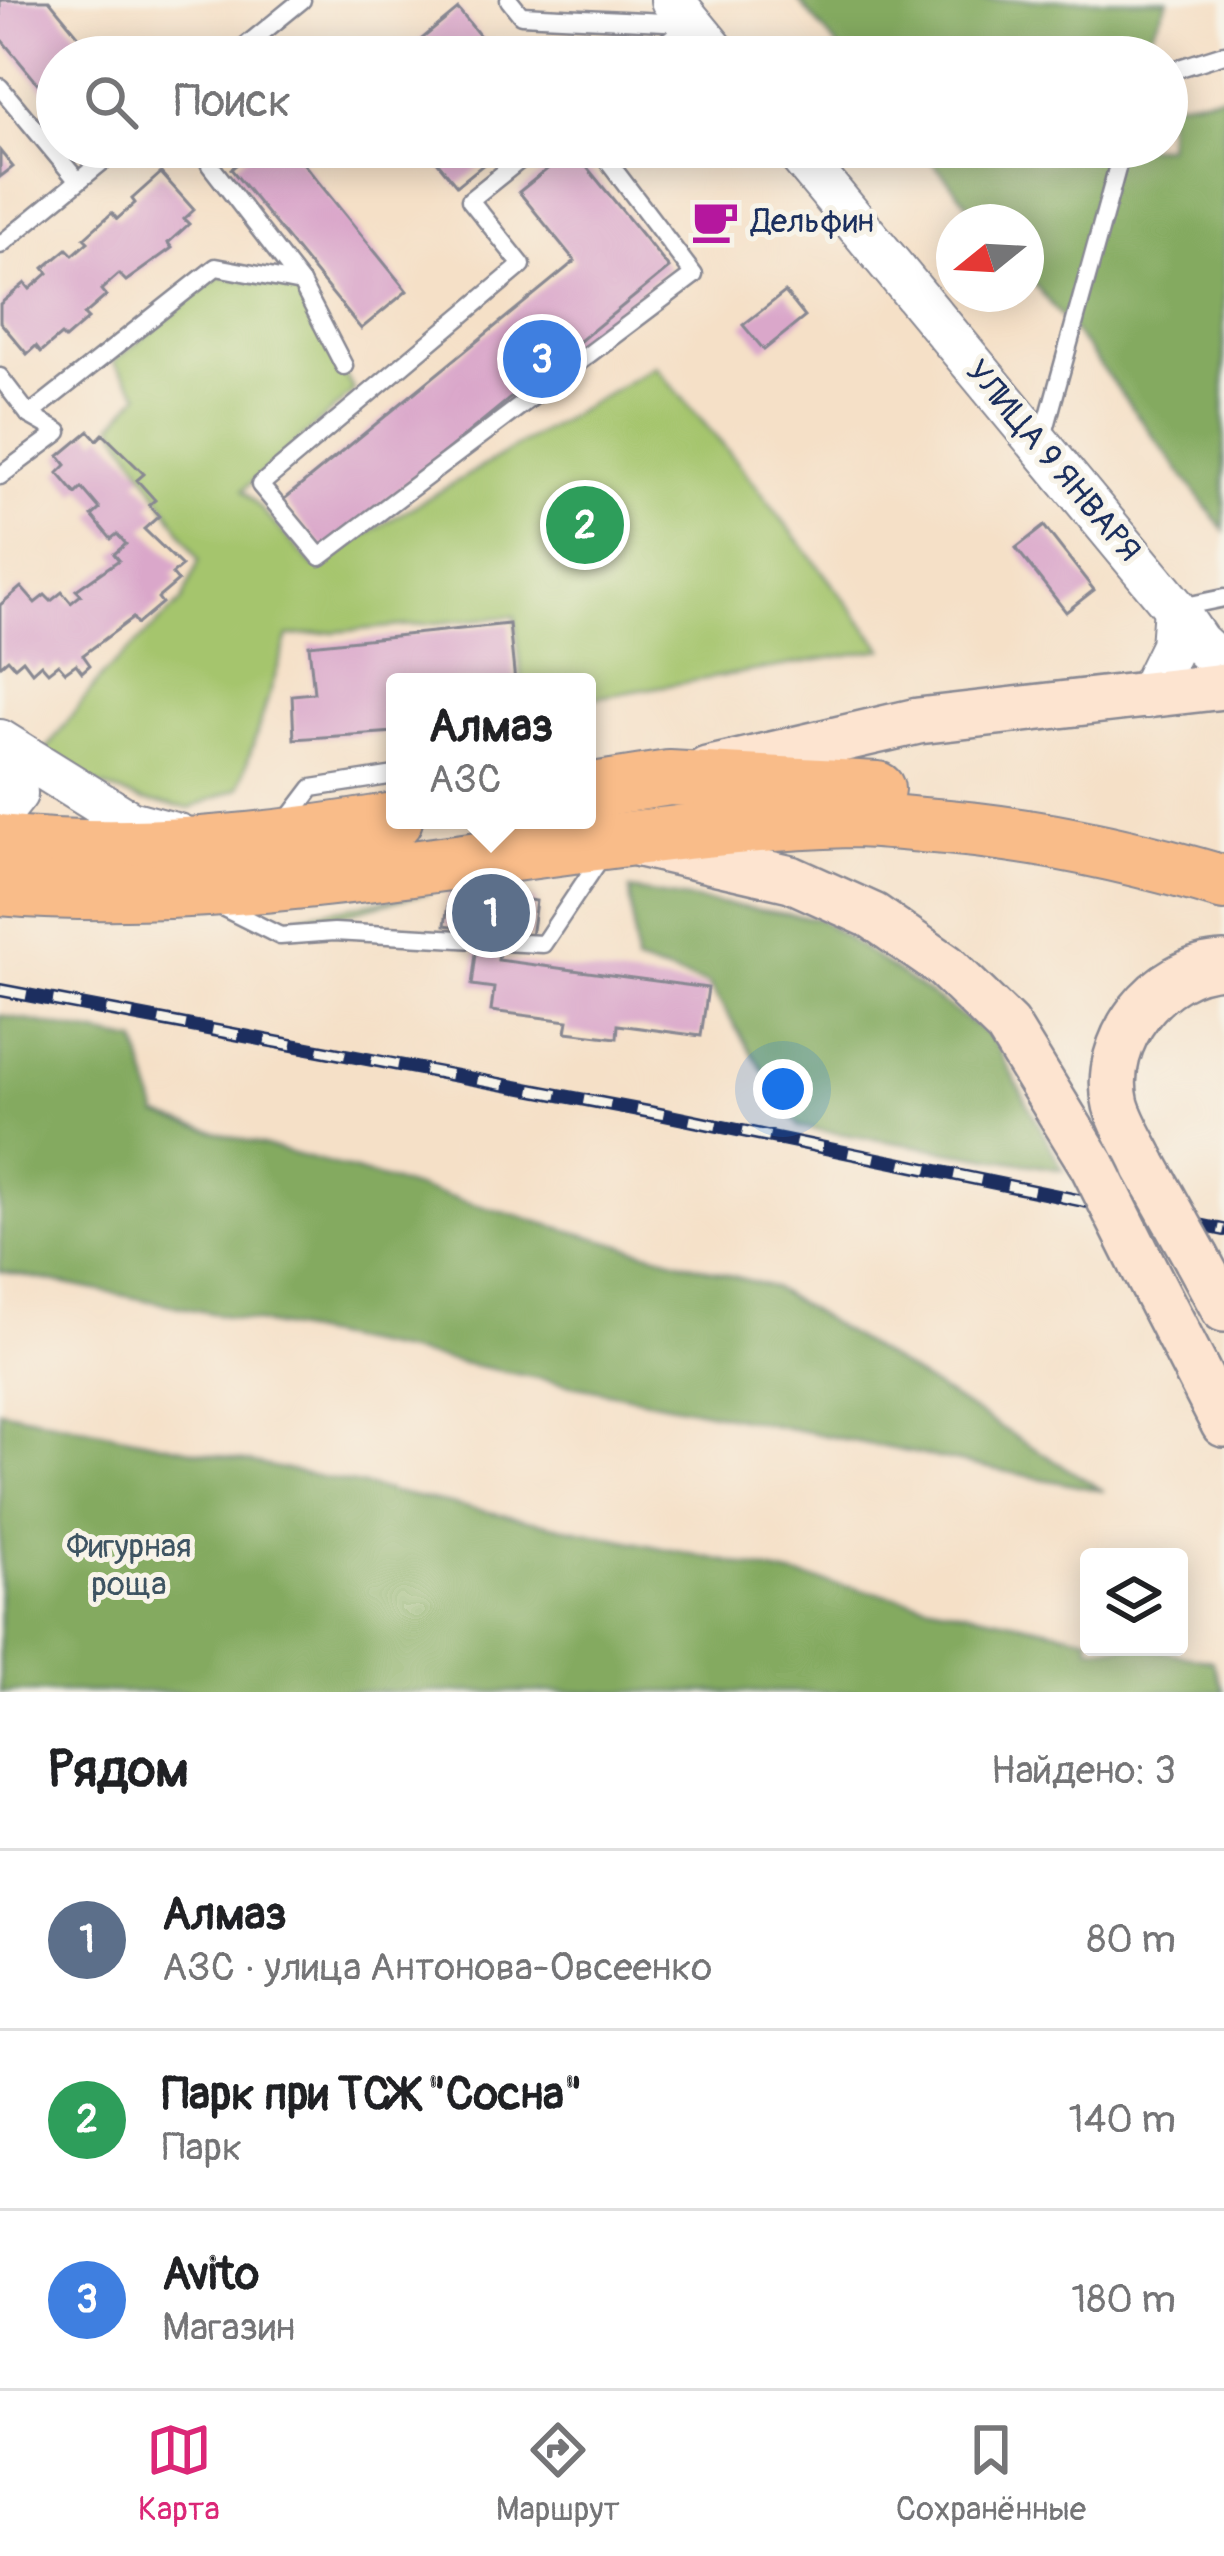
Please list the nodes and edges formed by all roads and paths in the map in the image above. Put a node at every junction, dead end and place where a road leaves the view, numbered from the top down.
1 (302, 0) edge
2 (509, 0) edge
3 (681, 11) edge
4 (258, 36) edge
5 (663, 36) edge
6 (702, 36) edge
7 (1224, 54) edge
8 (1188, 65) edge
9 (0, 87) edge
10 (36, 130) edge
11 (67, 168) edge
12 (93, 168) edge
13 (212, 168) edge
14 (510, 168) edge
15 (613, 168) edge
16 (810, 168) edge
17 (1117, 168) edge
18 (77, 180) junction
19 (0, 245) edge
20 (301, 283) junction
21 (344, 366) dead end
22 (0, 377) edge
23 (29, 415) junction
24 (1041, 446) junction
25 (0, 476) edge
26 (1224, 598) edge
27 (1175, 608) junction
28 (1224, 666) edge
29 (1224, 686) edge
30 (1148, 697) junction
31 (0, 744) edge
32 (386, 776) edge
33 (669, 778) junction
34 (596, 789) edge
35 (0, 814) edge
36 (386, 822) edge
37 (614, 838) junction
38 (273, 841) junction
39 (0, 842) edge
40 (1224, 845) edge
41 (202, 868) junction
42 (1224, 883) edge
43 (0, 888) edge
44 (478, 940) dead end
45 (500, 942) dead end
46 (1224, 965) edge
47 (1224, 1309) edge
48 (1224, 1424) edge

1 - 4 lane
2 - 3 lane
3 - 5 lane
3 - 6 street
7 - 8 lane
9 - 10 lane
11 - 18 lane
12 - 18 lane
13 - 20 lane
14 - 15 lane
16 - 24 street, УЛИЦА 9 ЯНВАРЯ
17 - 24 lane
18 - 19 lane
20 - 21 lane
20 - 23 lane
22 - 23 lane
23 - 25 lane
24 - 27 street, УЛИЦА 9 ЯНВАРЯ
26 - 27 lane
27 - 28 street, УЛИЦА 9 ЯНВАРЯ
27 - 30 street
29 - 30 main road
30 - 33 main road
31 - 35 street
31 - 41 street
32 - 38 lane
33 - 34 highway
33 - 40 highway
36 - 38 highway
37 - 41 highway
37 - 42 highway
37 - 45 lane
37 - 48 main road, bridge
38 - 41 highway
39 - 41 highway
41 - 43 highway
41 - 44 lane
46 - 47 main road, bridge

